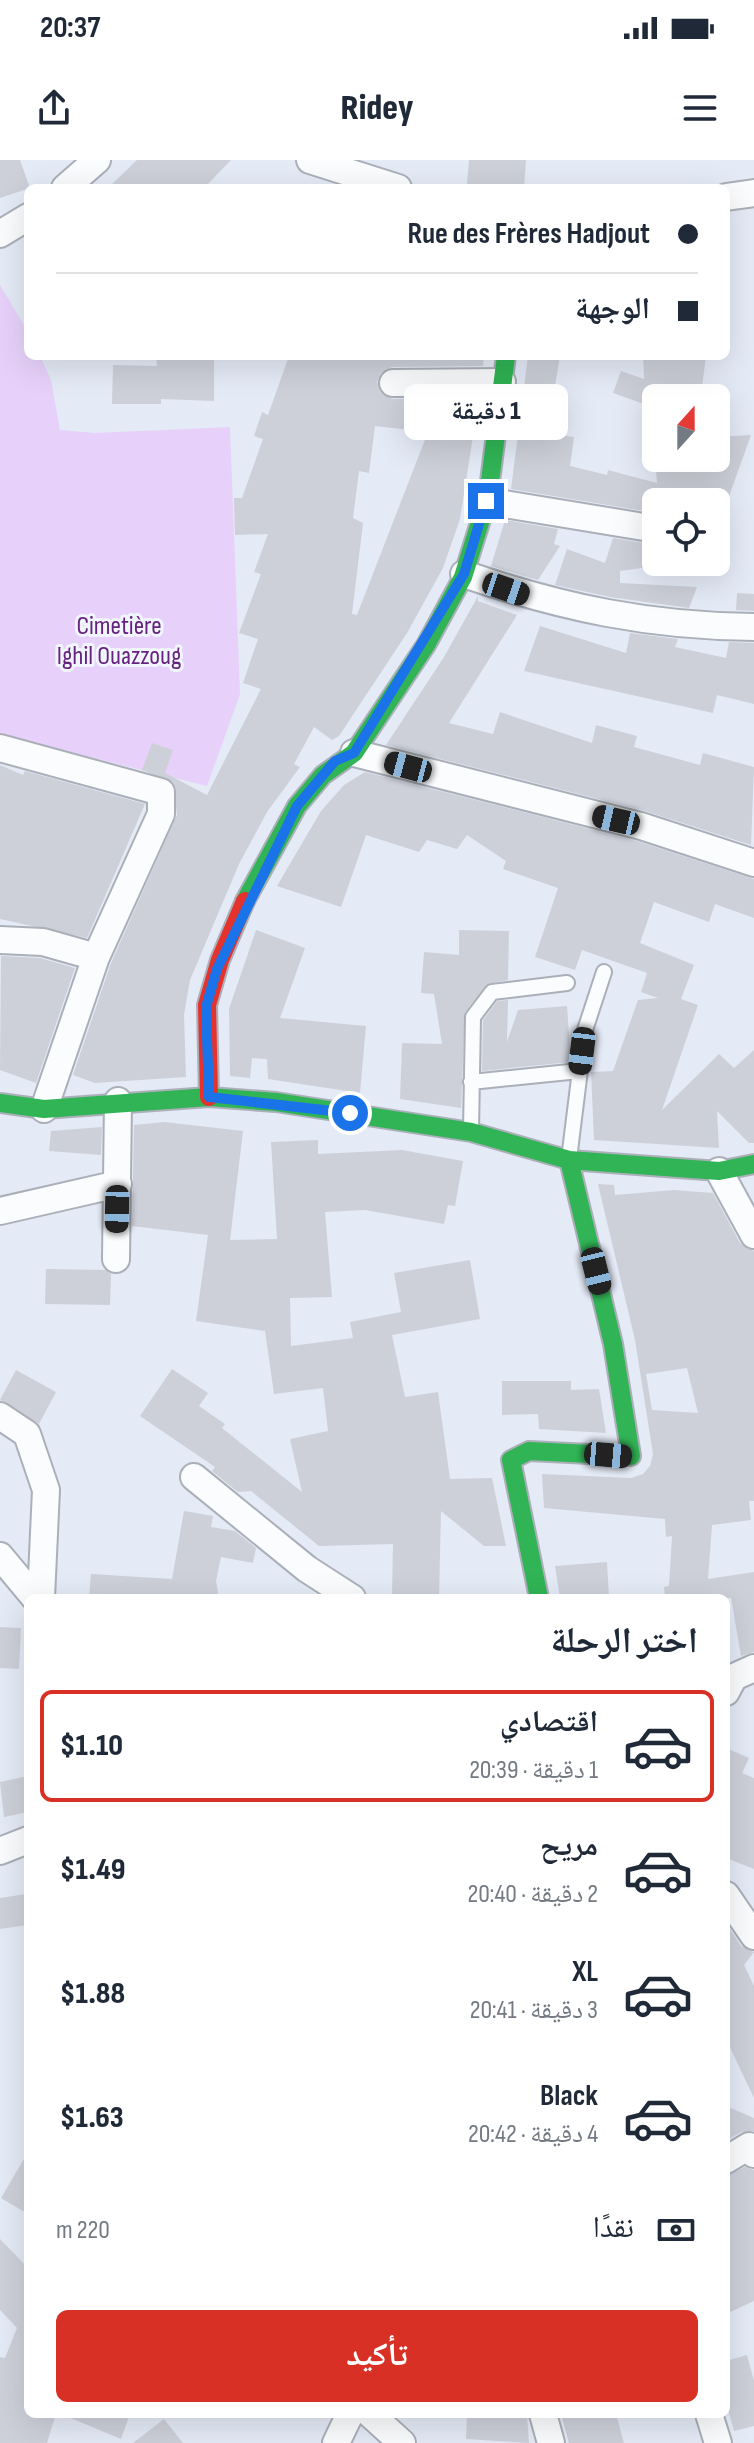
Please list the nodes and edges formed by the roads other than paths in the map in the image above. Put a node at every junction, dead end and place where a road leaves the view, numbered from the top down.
1 (97, 160) edge
2 (310, 160) edge
3 (70, 184) edge
4 (385, 184) edge
5 (754, 193) edge
6 (730, 196) edge
7 (24, 219) edge
8 (0, 234) edge
9 (505, 360) edge
10 (502, 382) junction
11 (393, 383) dead end
12 (486, 501) junction
13 (642, 527) edge
14 (464, 574) junction
15 (754, 627) edge
16 (0, 748) edge
17 (354, 753) junction
18 (754, 863) edge
19 (0, 940) edge
20 (96, 957) junction
21 (604, 972) dead end
22 (567, 983) dead end
23 (579, 1071) junction
24 (471, 1082) junction
25 (209, 1097) junction
26 (118, 1101) junction
27 (0, 1103) edge
28 (44, 1109) junction
29 (471, 1132) junction
30 (569, 1160) junction
31 (754, 1164) edge
32 (719, 1171) junction
33 (118, 1184) junction
34 (0, 1211) edge
35 (754, 1235) edge
36 (116, 1259) dead end
37 (0, 1416) edge
38 (194, 1477) dead end
39 (0, 1556) edge
40 (34, 1594) edge
41 (38, 1594) edge
42 (346, 1594) edge
43 (538, 1594) edge
44 (24, 1842) edge
45 (0, 1851) edge
46 (730, 1901) edge
47 (754, 1936) edge
48 (754, 2154) edge
49 (730, 2158) edge
50 (348, 2418) edge
51 (374, 2418) edge
52 (544, 2418) edge
53 (710, 2418) edge
54 (336, 2443) edge
55 (402, 2443) edge
56 (551, 2443) edge
57 (718, 2443) edge

1 - 3 street
2 - 4 street
5 - 6 street
7 - 8 street
9 - 10 street
10 - 11 street
10 - 12 street
12 - 13 street
12 - 14 street
14 - 15 street
14 - 17 street
16 - 20 street
17 - 18 street
17 - 25 street
19 - 20 street
20 - 28 street
21 - 23 lane
22 - 24 lane
23 - 24 lane
23 - 30 lane
24 - 29 lane
25 - 26 street
25 - 29 street
26 - 28 street
26 - 33 street
27 - 28 street
29 - 30 street
30 - 32 street
30 - 43 street
31 - 32 street
32 - 35 street
33 - 34 street
33 - 36 street
37 - 41 street
38 - 42 street
39 - 40 street
44 - 45 street
46 - 47 street
48 - 49 street
50 - 54 street
51 - 55 street
52 - 56 street
53 - 57 street

